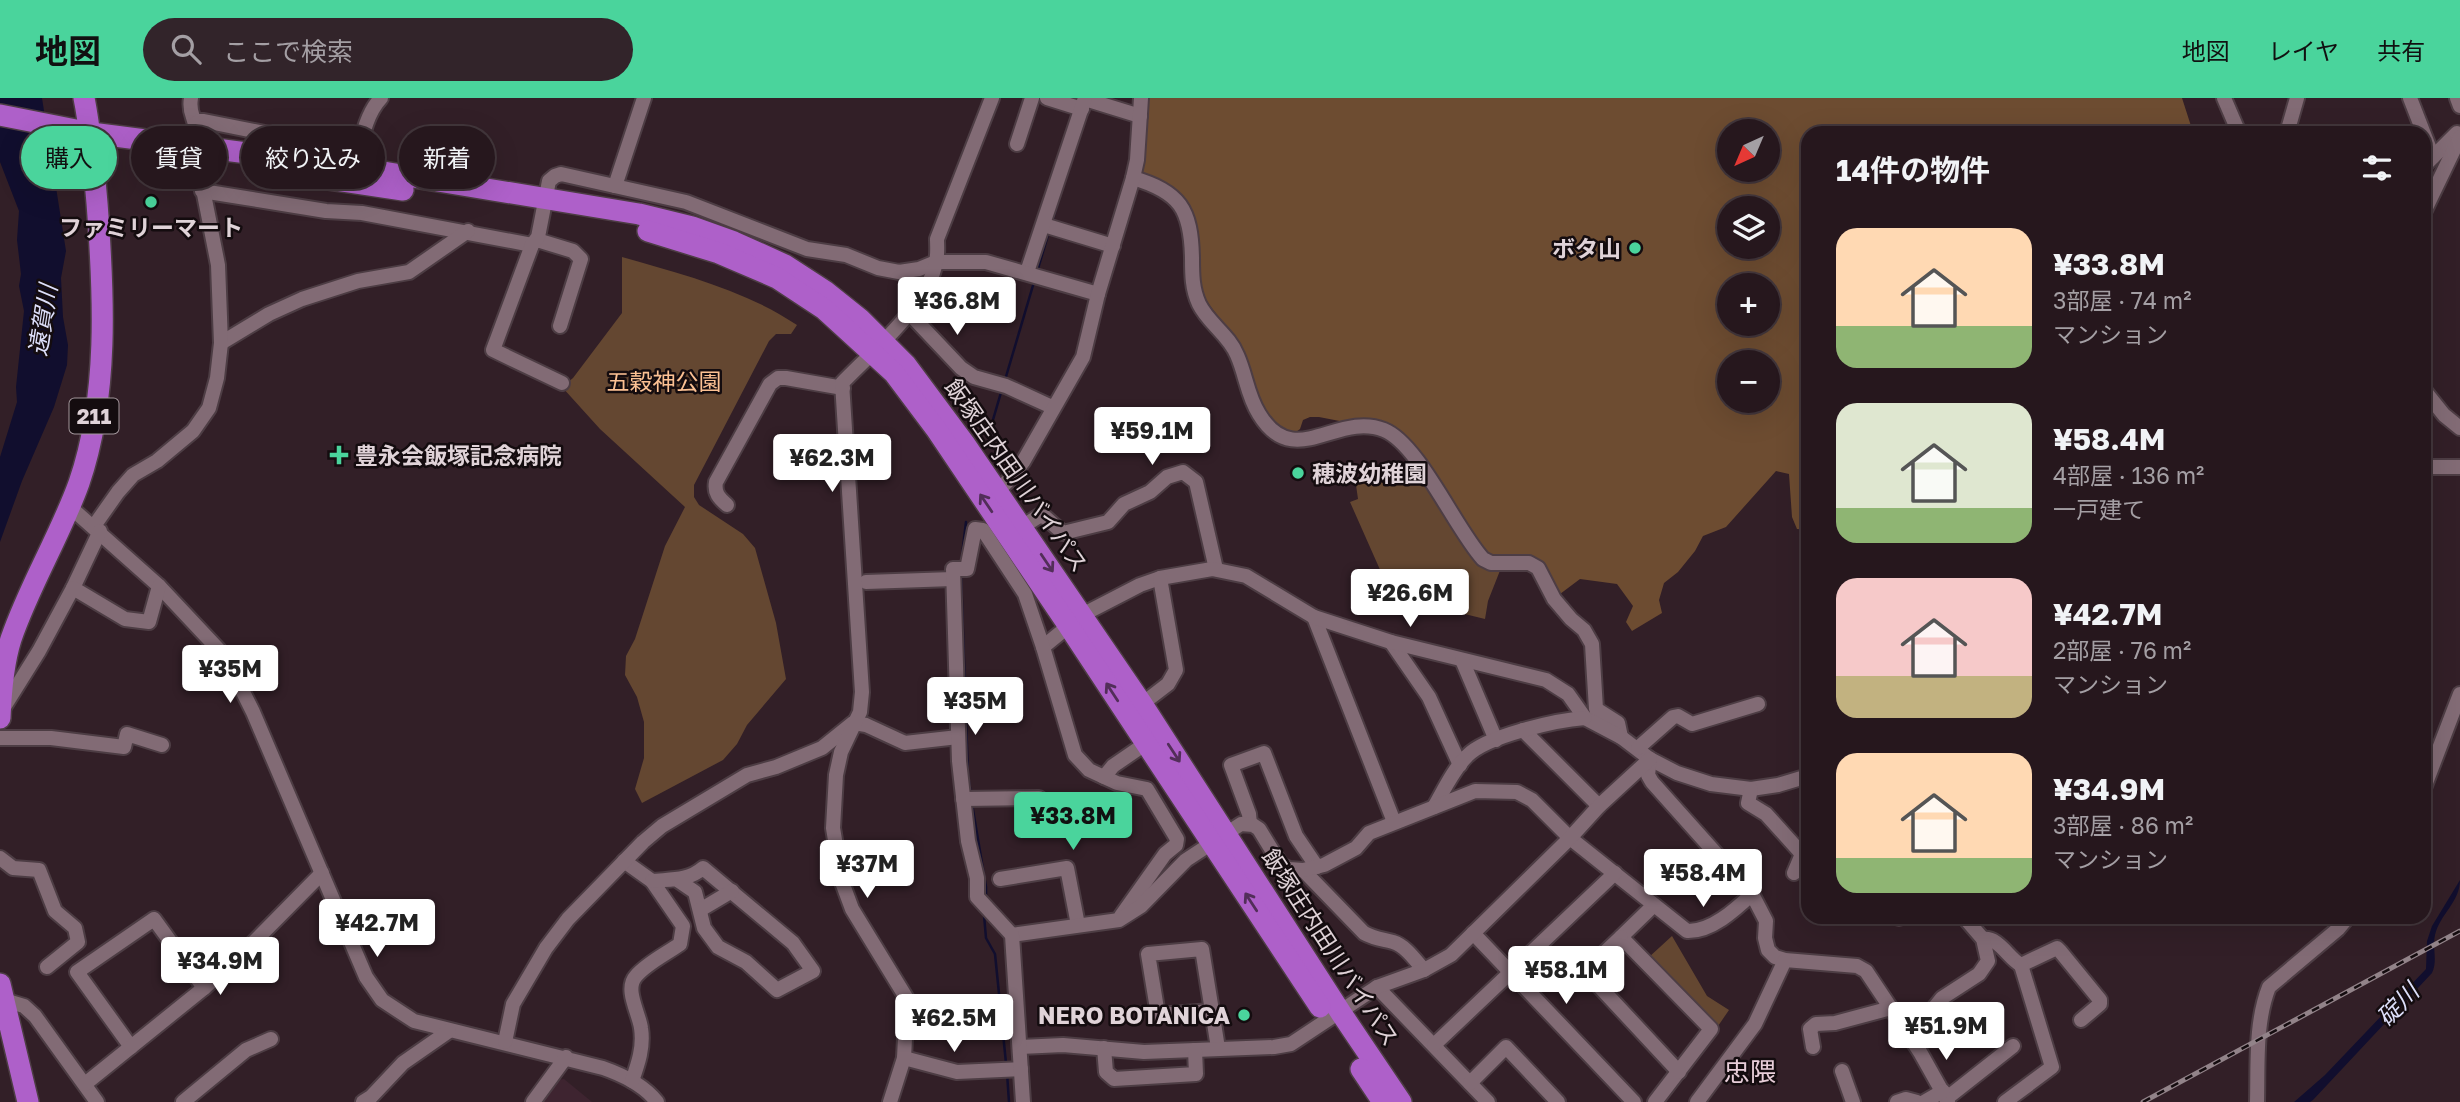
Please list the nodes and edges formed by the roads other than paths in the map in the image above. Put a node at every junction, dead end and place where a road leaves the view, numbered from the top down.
1 (84, 98) edge
2 (191, 98) edge
3 (381, 98) edge
4 (644, 98) edge
5 (992, 98) edge
6 (1032, 98) edge
7 (1141, 98) edge
8 (2224, 98) edge
9 (2297, 98) edge
10 (2410, 98) edge
11 (2456, 98) edge
12 (1052, 99) edge
13 (1085, 102) edge
14 (2460, 106) edge
15 (0, 115) edge
16 (1140, 116) junction
17 (38, 126) edge
18 (89, 126) edge
19 (365, 126) edge
20 (2236, 126) edge
21 (2289, 126) edge
22 (2418, 126) edge
23 (0, 128) edge
24 (241, 128) edge
25 (21, 129) edge
26 (2460, 130) edge
27 (2460, 136) edge
28 (117, 142) edge
29 (117, 143) edge
30 (1017, 145) dead end
31 (241, 155) edge
32 (2431, 159) edge
33 (385, 173) edge
34 (1133, 178) junction
35 (615, 186) junction
36 (96, 189) edge
37 (202, 191) joint
38 (2431, 197) edge
39 (545, 204) junction
40 (1044, 225) junction
41 (468, 231) junction
42 (534, 243) junction
43 (1112, 246) junction
44 (936, 262) junction
45 (1033, 274) junction
46 (1098, 294) junction
47 (909, 313) junction
48 (561, 326) dead end
49 (221, 343) junction
50 (878, 347) junction
51 (562, 383) dead end
52 (843, 388) junction
53 (2431, 399) edge
54 (1052, 407) junction
55 (2460, 428) edge
56 (2431, 467) edge
57 (2460, 467) edge
58 (997, 491) junction
59 (727, 505) dead end
60 (69, 506) junction
61 (1022, 527) junction
62 (97, 529) junction
63 (1216, 569) junction
64 (958, 573) junction
65 (1160, 578) junction
66 (866, 582) dead end
67 (159, 586) junction
68 (72, 588) junction
69 (1314, 617) junction
70 (1075, 620) junction
71 (1391, 642) junction
72 (1043, 647) junction
73 (1462, 660) junction
74 (2460, 696) edge
75 (1142, 704) junction
76 (1758, 704) dead end
77 (0, 716) edge
78 (1586, 718) junction
79 (854, 723) junction
80 (1523, 730) junction
81 (958, 737) junction
82 (1621, 737) junction
83 (0, 738) edge
84 (1496, 740) junction
85 (1145, 744) junction
86 (162, 745) dead end
87 (1638, 748) junction
88 (1650, 759) junction
89 (1460, 765) junction
90 (2431, 770) edge
91 (1104, 777) junction
92 (1801, 778) edge
93 (1751, 789) junction
94 (1039, 798) dead end
95 (969, 799) junction
96 (1599, 806) junction
97 (1434, 807) junction
98 (1394, 821) junction
99 (1250, 824) junction
100 (1296, 836) junction
101 (1219, 838) junction
102 (1570, 838) junction
103 (1272, 849) junction
104 (1801, 854) edge
105 (1801, 857) edge
106 (0, 858) edge
107 (624, 861) junction
108 (1310, 869) junction
109 (322, 873) junction
110 (1615, 873) junction
111 (1794, 873) dead end
112 (676, 879) junction
113 (1000, 879) dead end
114 (652, 881) junction
115 (732, 891) junction
116 (1752, 894) junction
117 (1654, 905) junction
118 (701, 910) junction
119 (1119, 920) junction
120 (1970, 924) edge
121 (2342, 924) edge
122 (1078, 925) junction
123 (1473, 933) junction
124 (1012, 935) junction
125 (1621, 937) junction
126 (1983, 939) junction
127 (1785, 960) junction
128 (2021, 965) junction
129 (47, 967) dead end
130 (1424, 970) junction
131 (1510, 972) junction
132 (1377, 987) junction
133 (204, 988) junction
134 (2, 992) edge
135 (1891, 1008) junction
136 (1212, 1011) dead end
137 (1335, 1016) junction
138 (2081, 1020) dead end
139 (449, 1031) junction
140 (1910, 1038) junction
141 (271, 1039) dead end
142 (505, 1042) junction
143 (1434, 1045) junction
144 (2012, 1046) dead end
145 (131, 1047) junction
146 (1020, 1047) junction
147 (1813, 1047) dead end
148 (1104, 1048) junction
149 (1218, 1048) junction
150 (1195, 1050) junction
151 (566, 1057) junction
152 (904, 1058) junction
153 (1011, 1070) junction
154 (1842, 1071) dead end
155 (1679, 1072) junction
156 (632, 1081) junction
157 (1470, 1083) junction
158 (85, 1084) junction
159 (1946, 1097) edge
160 (28, 1102) edge
161 (97, 1102) edge
162 (183, 1102) edge
163 (363, 1102) edge
164 (533, 1102) edge
165 (657, 1102) edge
166 (890, 1102) edge
167 (1023, 1102) edge
168 (1384, 1102) edge
169 (1401, 1102) edge
170 (1488, 1102) edge
171 (1558, 1102) edge
172 (1634, 1102) edge
173 (1655, 1102) edge
174 (1697, 1102) edge
175 (1853, 1102) edge
176 (1897, 1102) edge
177 (1917, 1102) edge
178 (1923, 1102) edge
179 (2005, 1102) edge
180 (2257, 1102) edge

1 - 18 highway, 211
2 - 24 street
3 - 19 street
4 - 35 street
5 - 44 street
6 - 30 street
7 - 16 street
8 - 20 street
9 - 21 street
10 - 22 street
11 - 14 street
12 - 13 street
13 - 16 street
13 - 40 street
15 - 17 highway, 飯塚庄内田川バイパス
16 - 34 street
23 - 25 highway, 飯塚庄内田川バイパス
26 - 32 street
27 - 38 street
28 - 31 highway, 飯塚庄内田川バイパス
29 - 39 highway, 飯塚庄内田川バイパス
33 - 39 highway, 飯塚庄内田川バイパス
34 - 43 street
34 - 82 street
35 - 39 street
35 - 44 street
36 - 60 highway, 211
37 - 41 street
37 - 49 street
39 - 42 street
39 - 50 highway, 飯塚庄内田川バイパス
40 - 43 street
40 - 45 street
41 - 42 street
41 - 49 street
42 - 48 street
42 - 51 street
43 - 46 street
44 - 45 street
44 - 47 street
45 - 46 street
46 - 54 street
47 - 50 street
47 - 54 street
49 - 62 street
50 - 52 street
50 - 58 highway, 飯塚庄内田川バイパス
70 -> 50 highway, 飯塚庄内田川バイパス
52 - 59 street
52 - 79 street
53 - 55 street
54 - 58 street
56 - 57 street
58 - 61 highway, 飯塚庄内田川バイパス
60 - 62 street
60 - 77 highway, 211
61 - 63 street
61 -> 70 highway, 飯塚庄内田川バイパス
62 - 67 street
62 - 68 street
63 - 65 street
63 - 69 street
64 - 66 street
64 - 72 street
64 - 81 street
65 - 70 street
65 - 75 street
67 - 68 street
67 - 109 street
68 - 77 street
69 - 71 street
69 - 98 street
70 - 72 street
70 - 75 highway, 飯塚庄内田川バイパス
85 -> 70 highway, 飯塚庄内田川バイパス
71 - 73 street
71 - 89 street
72 - 91 street
73 - 78 street
73 - 84 street
74 - 90 street
75 -> 101 highway, 飯塚庄内田川バイパス
76 - 87 street
78 - 80 street
78 - 82 street
79 - 81 street
79 - 107 street
79 - 152 street
80 - 84 street
80 - 96 street
81 - 95 street
82 - 87 street
83 - 86 street
84 - 89 street
85 - 91 street
85 - 101 highway, 飯塚庄内田川バイパス
87 - 88 street
88 - 93 street
88 - 96 street
88 - 116 street
89 - 97 street
91 - 119 street
92 - 93 street
93 - 104 street
94 - 95 street
95 - 124 street
96 - 102 street
97 - 98 street
97 - 102 street
98 - 108 street
99 - 100 street
99 - 101 street
99 - 103 street
100 - 103 street
100 - 108 street
101 - 119 street
101 - 137 highway, 飯塚庄内田川バイパス
102 - 110 street
102 - 123 street
103 - 108 street
105 - 111 street
106 - 129 street
107 - 114 street
107 - 142 street
108 - 130 street
109 - 133 street
109 - 139 street
110 - 117 street
110 - 131 street
112 - 114 street
112 - 115 street
112 - 118 street
113 - 122 street
114 - 156 street
115 - 118 street
115 - 118 street
116 - 117 street
116 - 127 street
117 - 125 street
119 - 122 street
120 - 126 street
121 - 180 street
122 - 124 street
123 - 130 street
123 - 131 street
124 - 146 street
125 - 155 street
125 - 155 street
126 - 128 street
126 - 140 street
127 - 135 street
127 - 174 street
128 - 138 street
128 - 179 street
130 - 132 street
131 - 143 street
131 - 172 street
132 - 137 street
132 - 143 street
133 - 145 street
133 - 145 street
134 - 158 street
134 - 160 highway
135 - 140 street
135 - 147 street
136 - 149 street
137 - 149 street
137 - 168 highway, 飯塚庄内田川バイパス
137 - 169 highway, 飯塚庄内田川バイパス
139 - 142 street
139 - 163 street
140 - 159 street
141 - 162 street
142 - 151 street
143 - 157 street
144 - 159 street
145 - 158 street
146 - 148 street
146 - 153 street
148 - 150 street
148 - 150 street
149 - 150 street
151 - 156 street
151 - 164 street
152 - 153 street
152 - 166 street
153 - 167 street
154 - 175 street
155 - 173 street
156 - 165 street
157 - 170 street
157 - 171 street
158 - 161 street
159 - 178 street
176 - 177 street

